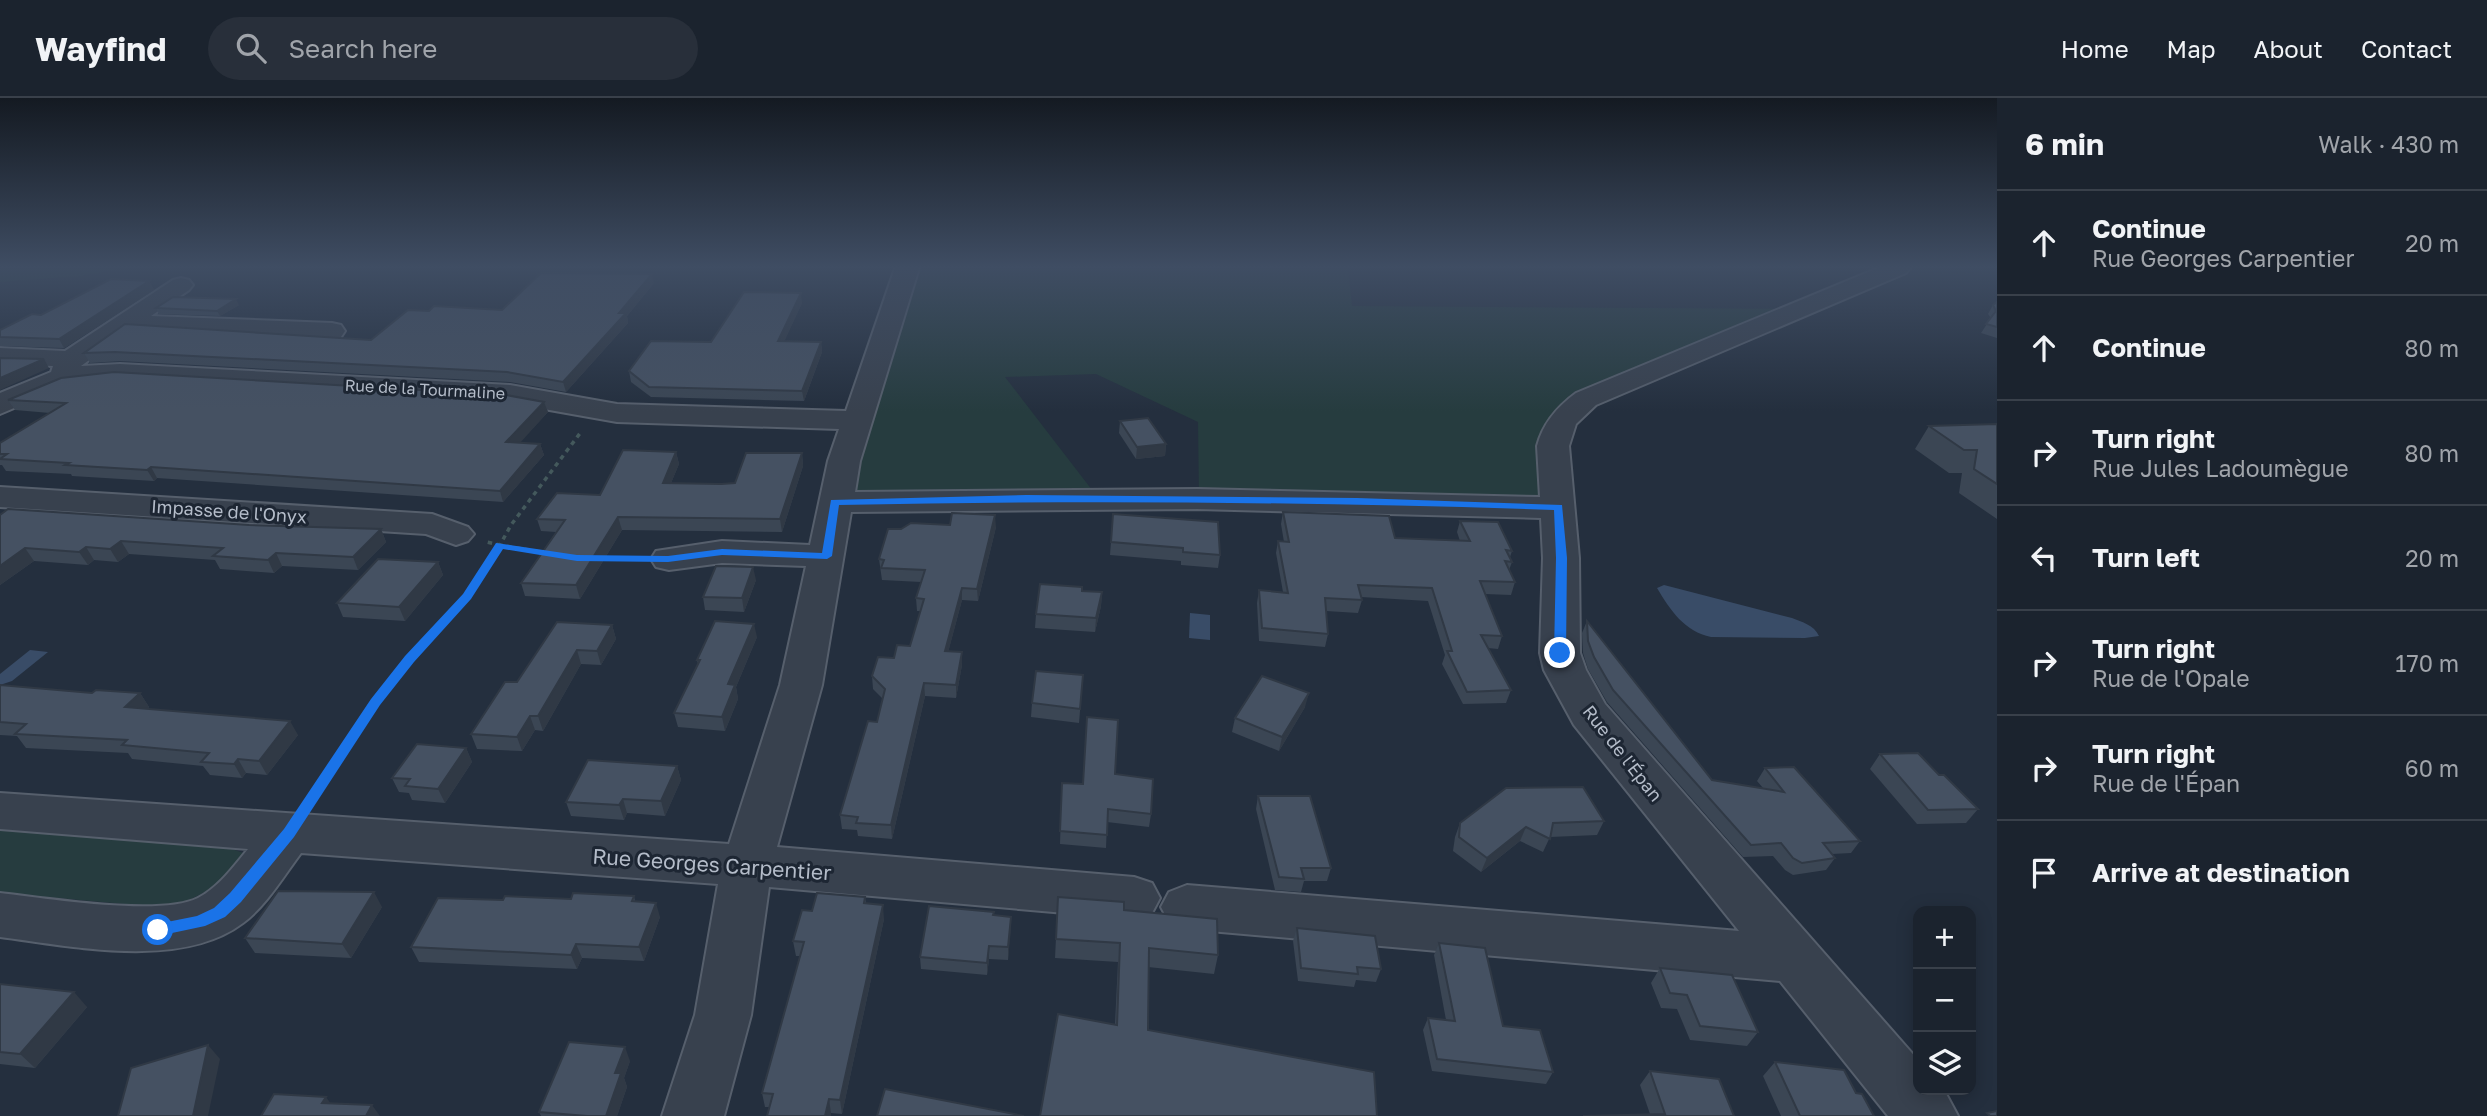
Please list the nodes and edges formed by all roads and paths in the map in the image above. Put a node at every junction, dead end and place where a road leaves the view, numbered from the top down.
1 (135, 316) edge
2 (890, 316) edge
3 (1785, 316) edge
4 (124, 323) junction
5 (332, 331) dead end
6 (0, 356) edge
7 (68, 367) junction
8 (0, 405) edge
9 (596, 411) junction
10 (856, 420) junction
11 (0, 497) edge
12 (835, 502) junction
13 (1559, 508) junction
14 (456, 534) dead end
15 (500, 545) junction
16 (551, 554) edge
17 (827, 556) junction
18 (590, 558) edge
19 (668, 559) joint
20 (0, 811) edge
21 (289, 833) junction
22 (747, 865) junction
23 (1134, 898) dead end
24 (1187, 907) dead end
25 (0, 915) edge
26 (1797, 959) junction
27 (693, 1116) edge
28 (1927, 1116) edge

1 - 4 street
2 - 10 street
3 - 13 street, Rue de l'Épan
4 - 5 street
4 - 7 street
6 - 7 street
7 - 8 street, Rue de la Tourmaline
7 - 9 street, Rue de la Tourmaline
9 - 10 street, Rue de la Tourmaline
9 - 15 path
10 - 12 street
11 - 14 street, Impasse de l'Onyx
12 - 13 street
12 - 17 street
13 - 26 street, Rue de l'Épan
15 - 16 path
15 - 21 path
17 - 19 street
17 - 22 street
18 - 19 path
20 - 21 street, Rue Georges Carpentier
21 - 22 street, Rue Georges Carpentier
21 - 25 street
22 - 23 street, Rue Georges Carpentier
22 - 27 street
24 - 26 street
26 - 28 street, Rue de l'Épan

